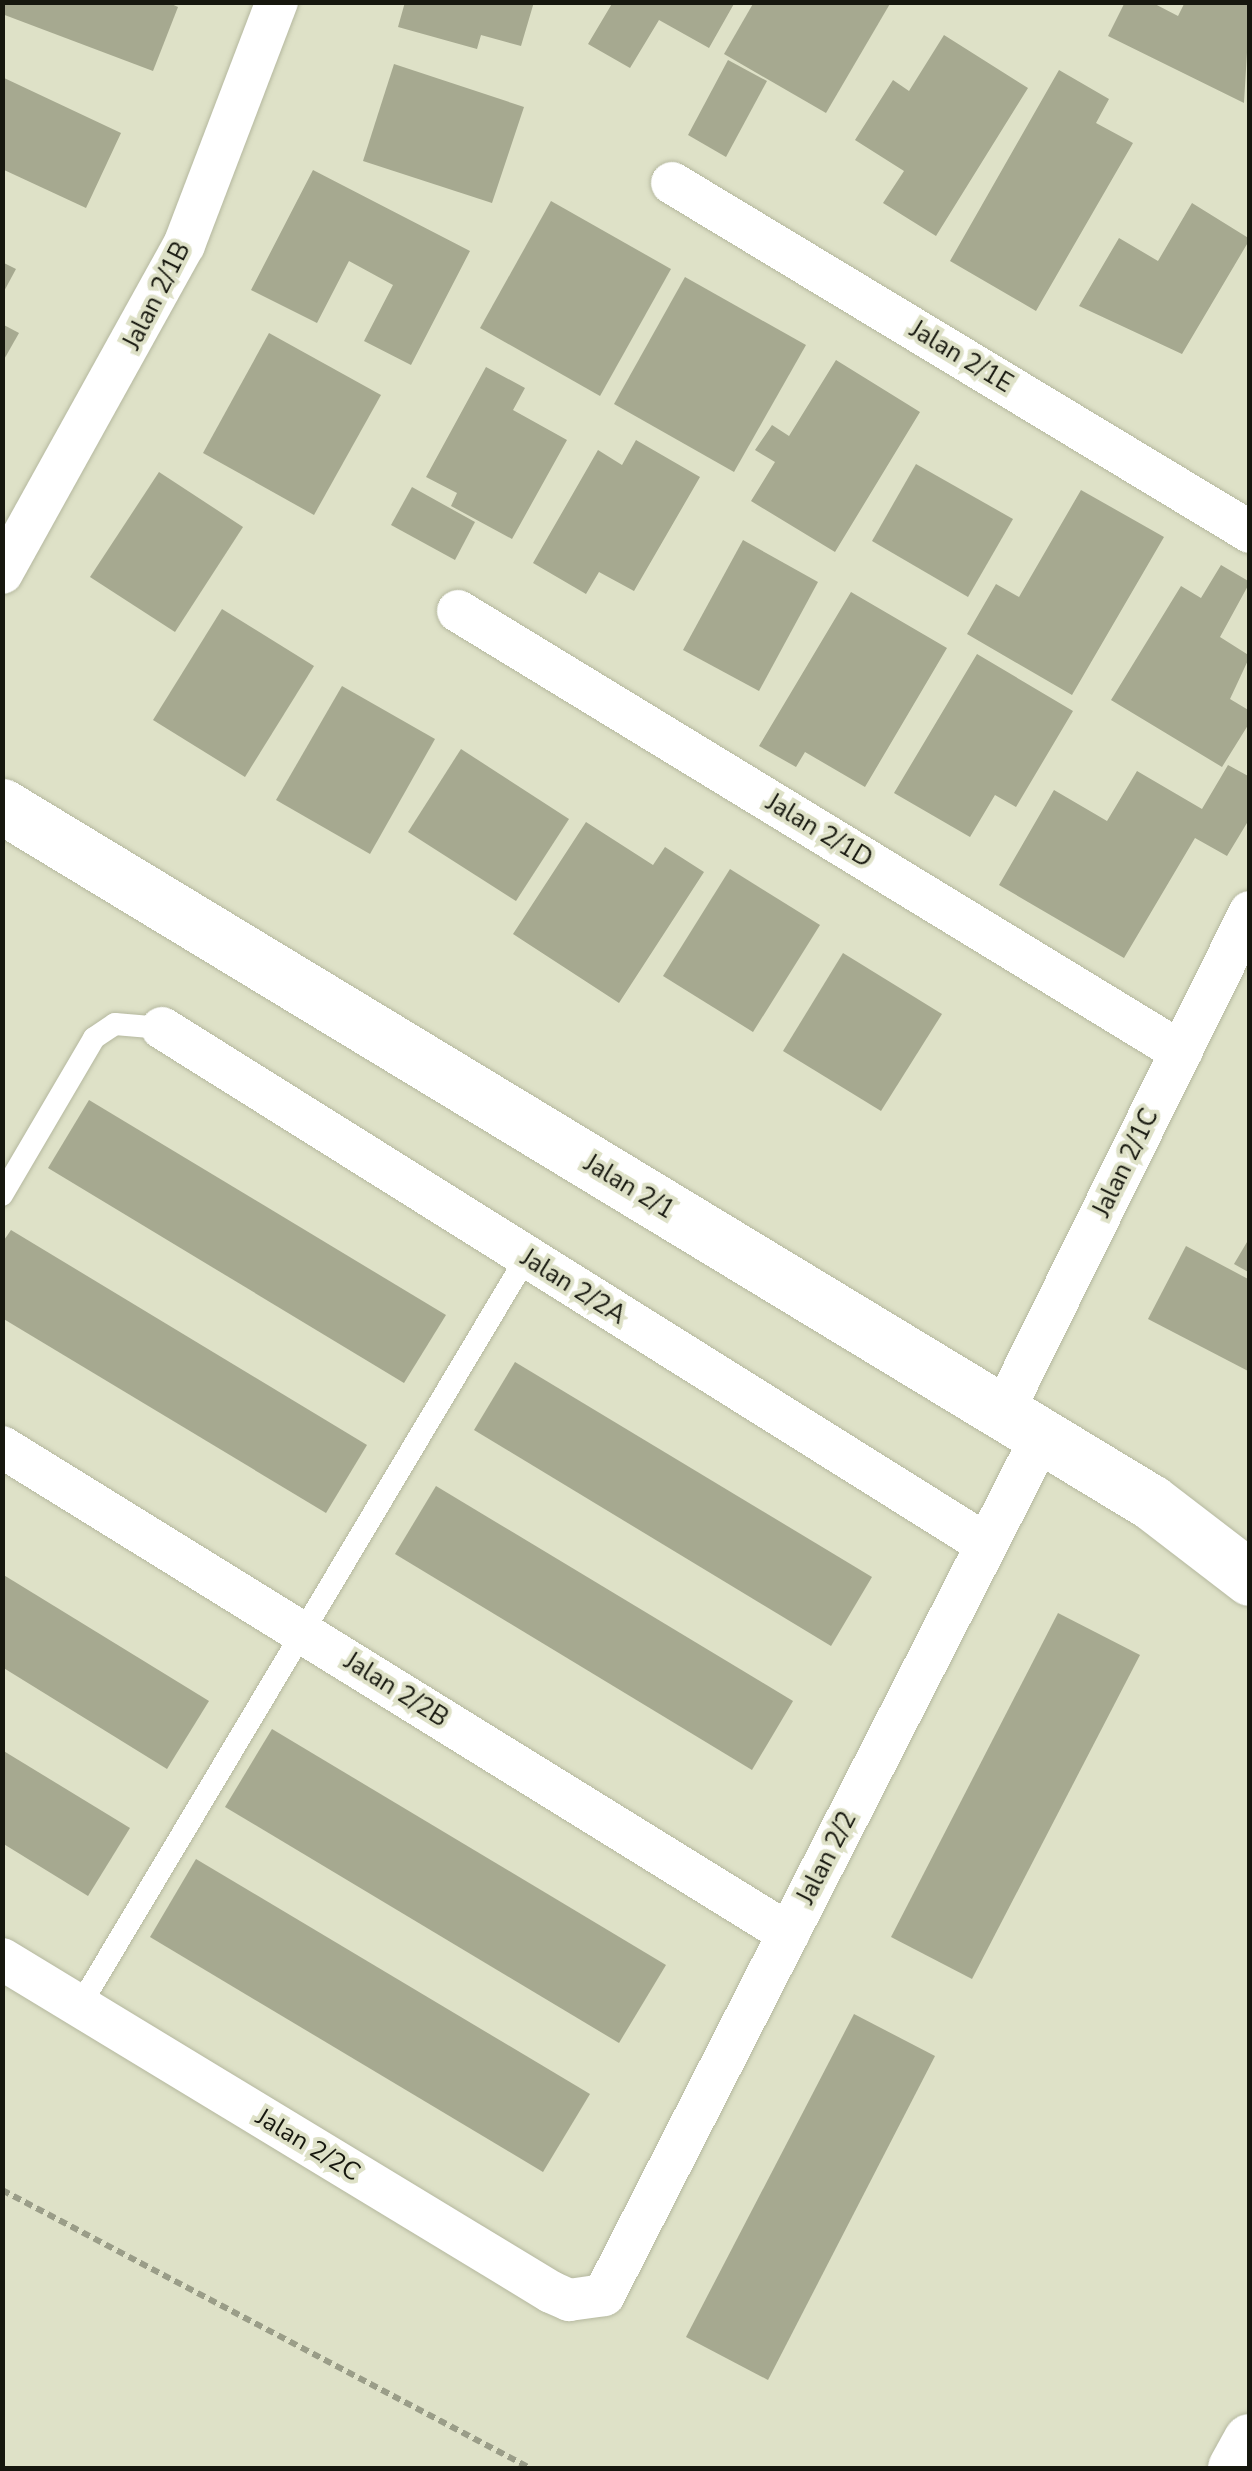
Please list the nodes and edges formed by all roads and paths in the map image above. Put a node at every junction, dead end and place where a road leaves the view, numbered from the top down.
1 (277, 2) edge
2 (672, 183) dead end
3 (1250, 532) edge
4 (2, 573) edge
5 (458, 611) dead end
6 (2, 806) edge
7 (1250, 912) edge
8 (162, 1028) joint
9 (1181, 1052) junction
10 (2, 1195) edge
11 (526, 1258) junction
12 (1022, 1425) junction
13 (2, 1446) edge
14 (984, 1544) junction
15 (1250, 1578) edge
16 (303, 1632) junction
17 (789, 1934) junction
18 (2, 1960) edge
19 (79, 2007) junction
20 (2, 2190) edge
21 (615, 2282) joint
22 (1250, 2441) edge
23 (530, 2468) edge
24 (1236, 2468) edge

1 - 4 street, Jalan 2/1B
2 - 3 street, Jalan 2/1E
5 - 9 street, Jalan 2/1D
6 - 12 street, Jalan 2/1
7 - 9 street, Jalan 2/1C
8 - 10 lane
8 - 11 street, Jalan 2/2A
9 - 12 street, Jalan 2/1C
11 - 14 street, Jalan 2/2A
11 - 16 lane
12 - 14 street, Jalan 2/2
12 - 15 street, Jalan 2/1
13 - 16 street, Jalan 2/2B
14 - 17 street, Jalan 2/2
16 - 17 street, Jalan 2/2B
16 - 19 lane
17 - 21 street, Jalan 2/2
18 - 19 street, Jalan 2/2C
19 - 21 street, Jalan 2/2C
20 - 23 path
22 - 24 street

